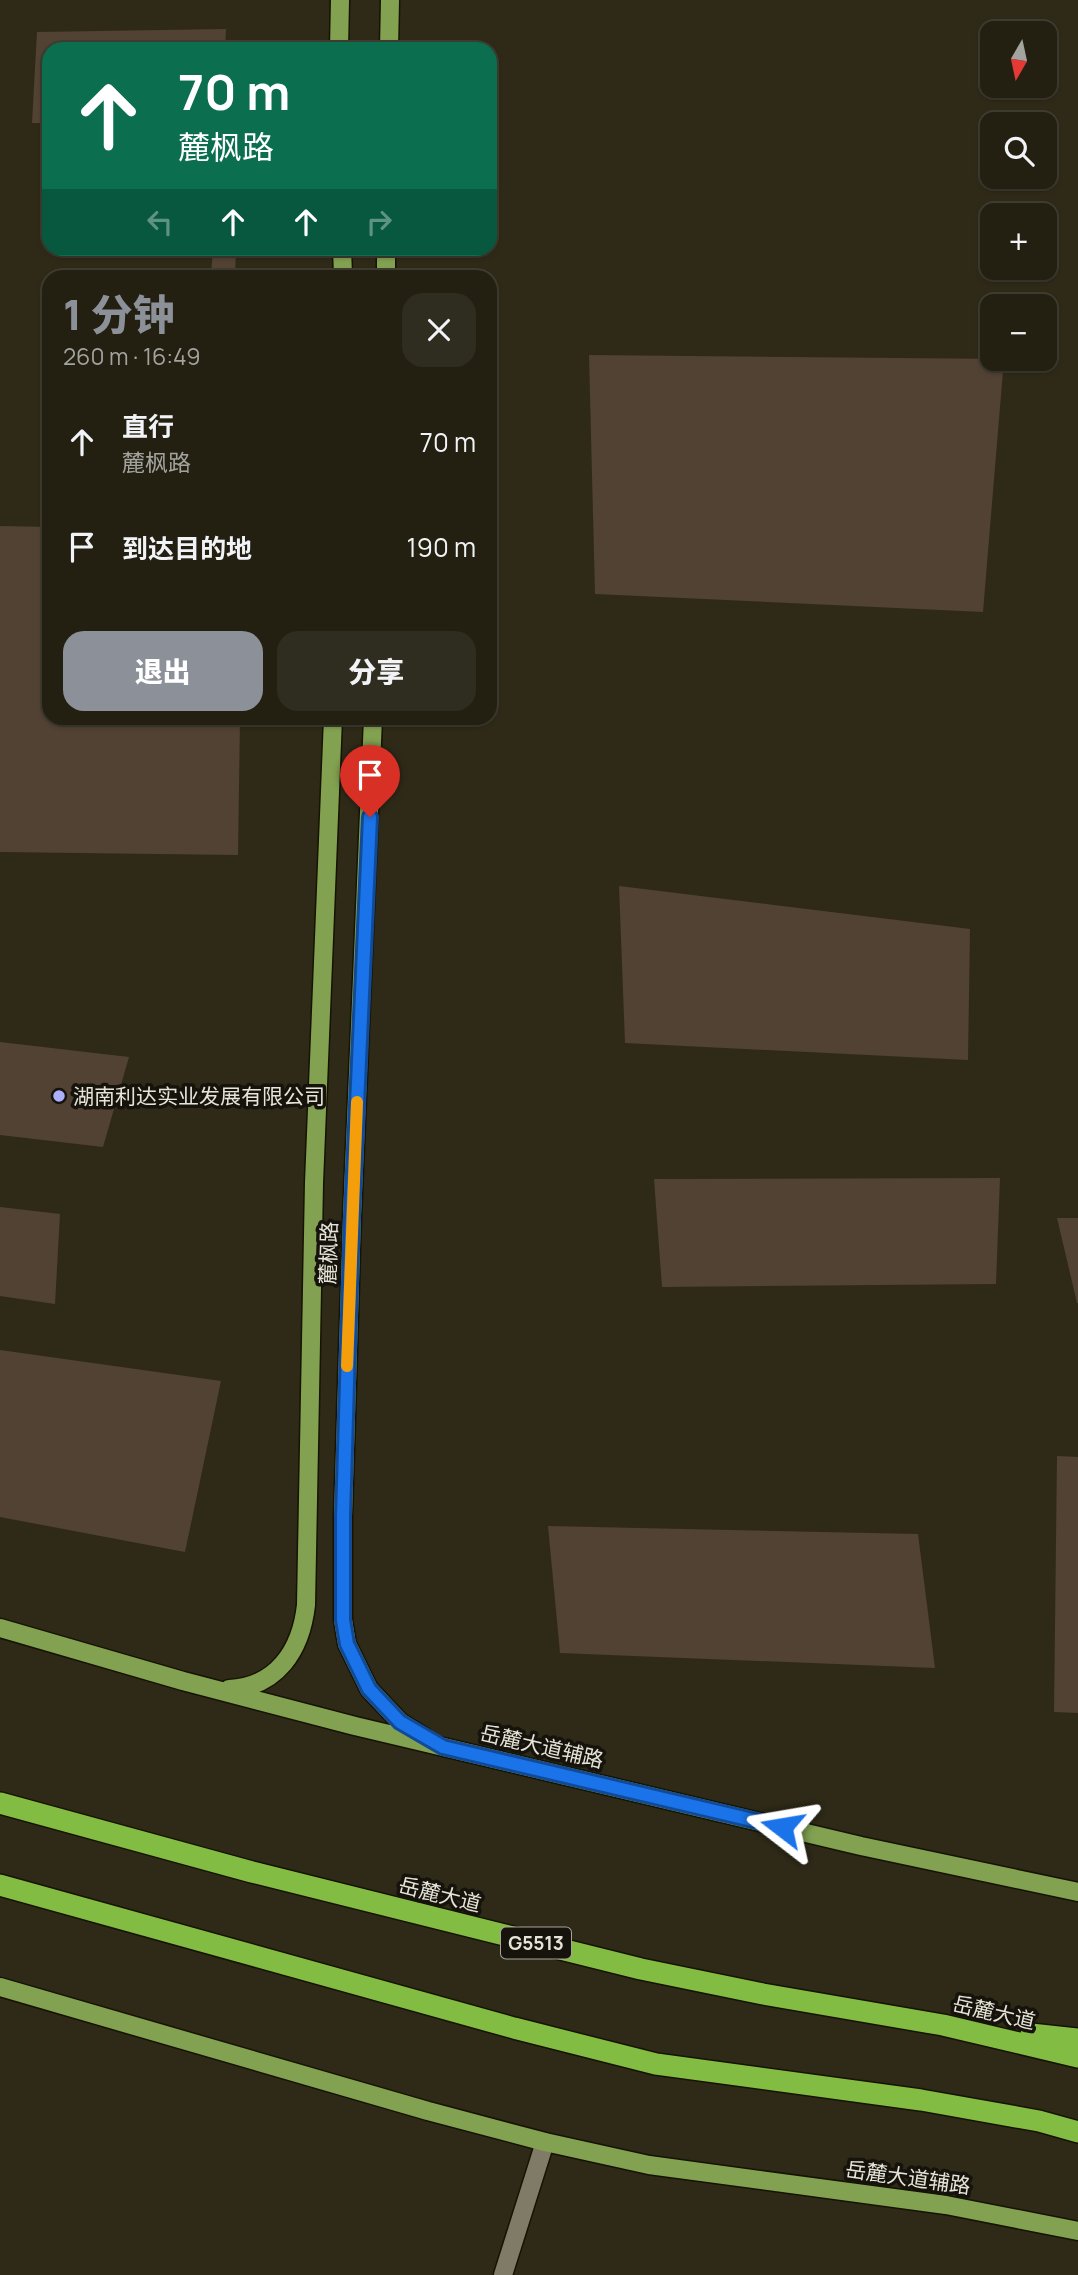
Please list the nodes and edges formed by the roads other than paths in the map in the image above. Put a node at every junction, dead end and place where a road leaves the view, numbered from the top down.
1 (340, 0) edge
2 (390, 0) edge
3 (339, 42) edge
4 (389, 42) edge
5 (333, 725) edge
6 (373, 725) edge
7 (0, 1628) edge
8 (210, 1688) junction
9 (443, 1747) junction
10 (4, 1803) edge
11 (0, 1885) edge
12 (1078, 1892) edge
13 (0, 1987) edge
14 (943, 2025) junction
15 (1078, 2039) edge
16 (1078, 2057) edge
17 (1078, 2132) edge
18 (545, 2142) junction
19 (1078, 2231) edge
20 (503, 2275) edge

1 - 3 main road
2 - 4 main road
5 - 8 main road
6 - 9 main road, 麓枫路
7 - 8 main road, 岳麓大道辅路
8 - 9 main road, 岳麓大道辅路
9 - 12 main road, 岳麓大道辅路
10 - 14 highway, 岳麓大道 / G5513
11 - 17 highway
13 - 18 main road, 岳麓大道辅路
14 - 15 highway
14 - 16 highway, 岳麓大道 / G5513
18 - 19 main road, 岳麓大道辅路
18 - 20 street

